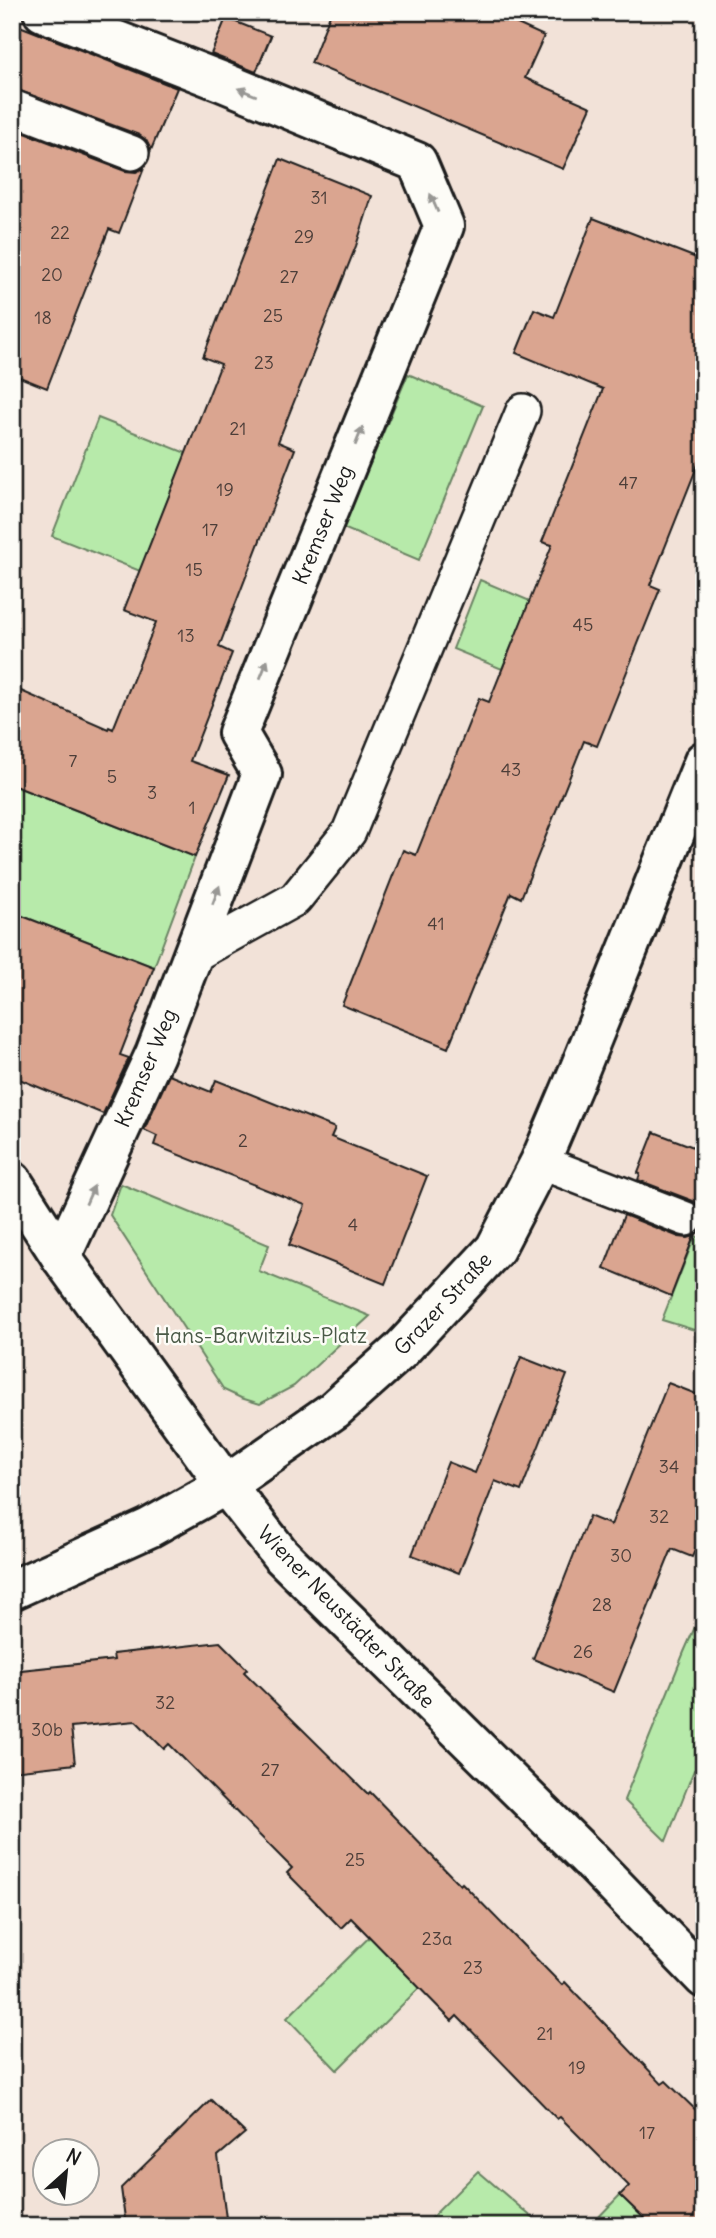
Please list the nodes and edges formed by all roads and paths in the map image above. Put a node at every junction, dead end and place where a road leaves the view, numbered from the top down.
1 (43, 12) edge
2 (12, 107) edge
3 (132, 153) dead end
4 (523, 411) dead end
5 (704, 761) edge
6 (192, 956) junction
7 (540, 1162) junction
8 (12, 1181) edge
9 (686, 1219) dead end
10 (61, 1257) junction
11 (226, 1485) junction
12 (12, 1590) edge
13 (704, 1978) edge

6 -> 1 street, Kremser Weg
2 - 3 lane
4 - 6 lane
5 - 7 street, Grazer Straße
10 -> 6 street, Kremser Weg
7 - 9 lane
7 - 11 street, Grazer Straße
8 - 10 street, Wiener Neustädter Straße
10 - 11 street, Wiener Neustädter Straße
11 - 12 street, Grazer Straße
11 - 13 street, Wiener Neustädter Straße

